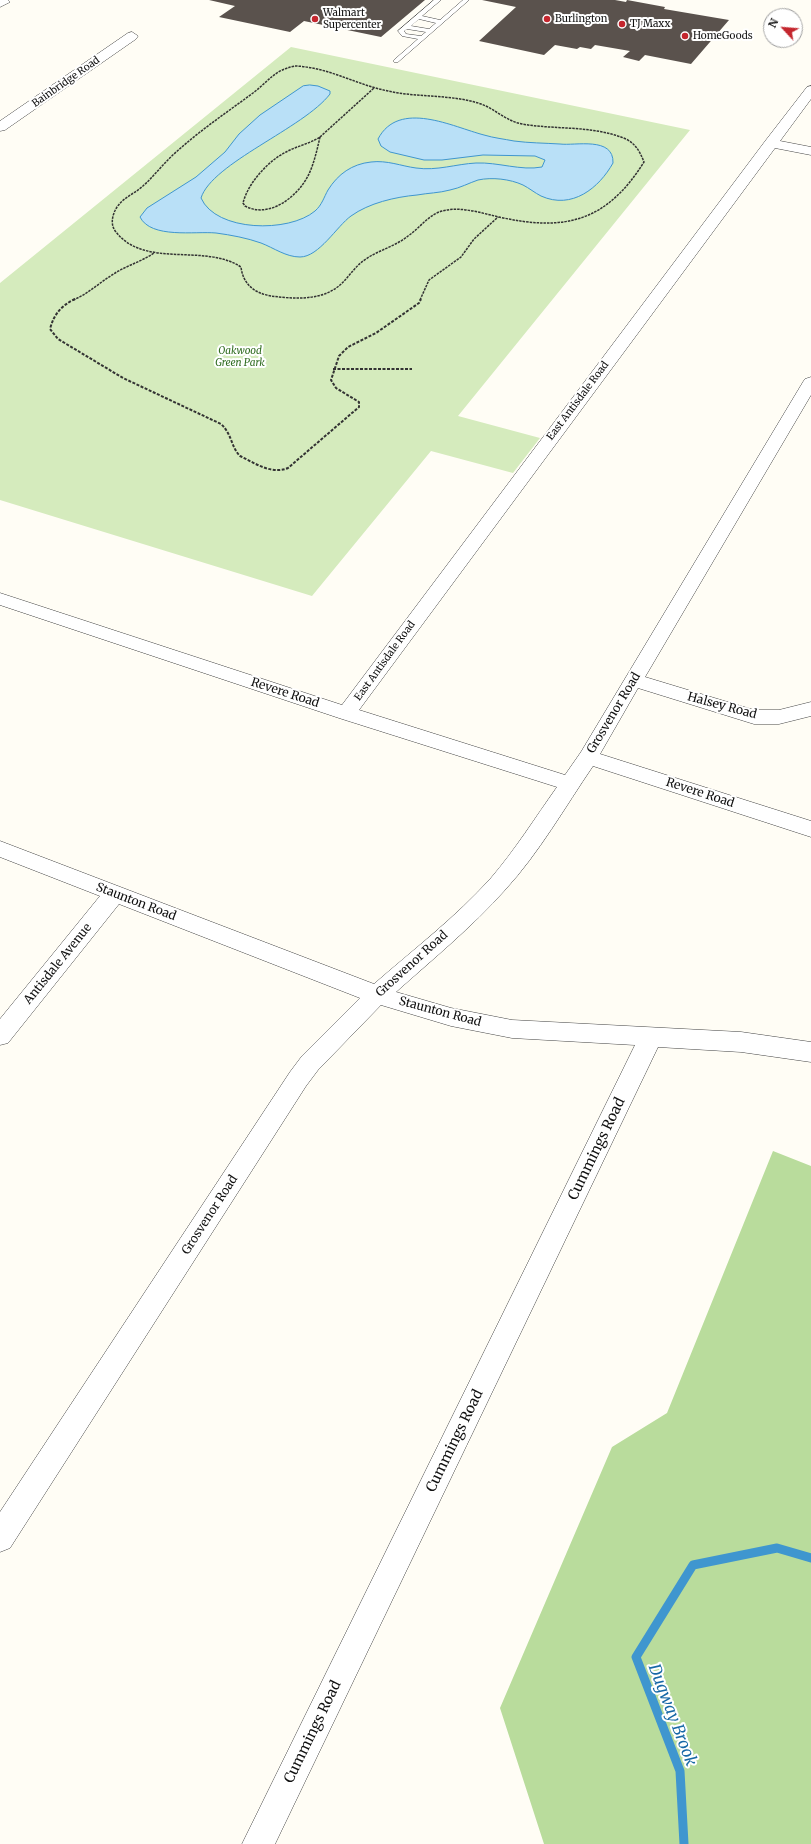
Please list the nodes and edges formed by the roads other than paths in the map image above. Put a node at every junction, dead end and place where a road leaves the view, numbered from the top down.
1 (466, 0) edge
2 (435, 15) edge
3 (132, 36) dead end
4 (422, 38) junction
5 (396, 61) dead end
6 (811, 90) edge
7 (0, 127) edge
8 (771, 143) junction
9 (811, 151) edge
10 (811, 382) edge
11 (0, 599) edge
12 (633, 680) junction
13 (811, 709) edge
14 (346, 714) junction
15 (588, 757) junction
16 (570, 784) junction
17 (811, 829) edge
18 (0, 849) edge
19 (116, 893) junction
20 (377, 995) junction
21 (0, 1036) edge
22 (651, 1037) junction
23 (811, 1052) edge
24 (0, 1538) edge
25 (258, 1844) edge

1 - 2 lane
2 - 4 lane
2 - 4 lane
3 - 7 street, Bainbridge Road
4 - 5 lane
6 - 8 street, East Antisdale Road
8 - 9 street
8 - 14 street, East Antisdale Road
10 - 12 street, Grosvenor Road
11 - 14 street, Revere Road
12 - 13 street, Halsey Road
12 - 15 street, Grosvenor Road
14 - 16 street, Revere Road
15 - 16 street, Grosvenor Road
15 - 17 street, Revere Road
16 - 20 street, Grosvenor Road
18 - 19 street, Staunton Road
19 - 20 street, Staunton Road
19 - 21 street, Antisdale Avenue
20 - 22 street, Staunton Road
20 - 24 street, Grosvenor Road
22 - 23 street, Staunton Road
22 - 25 street, Cummings Road

